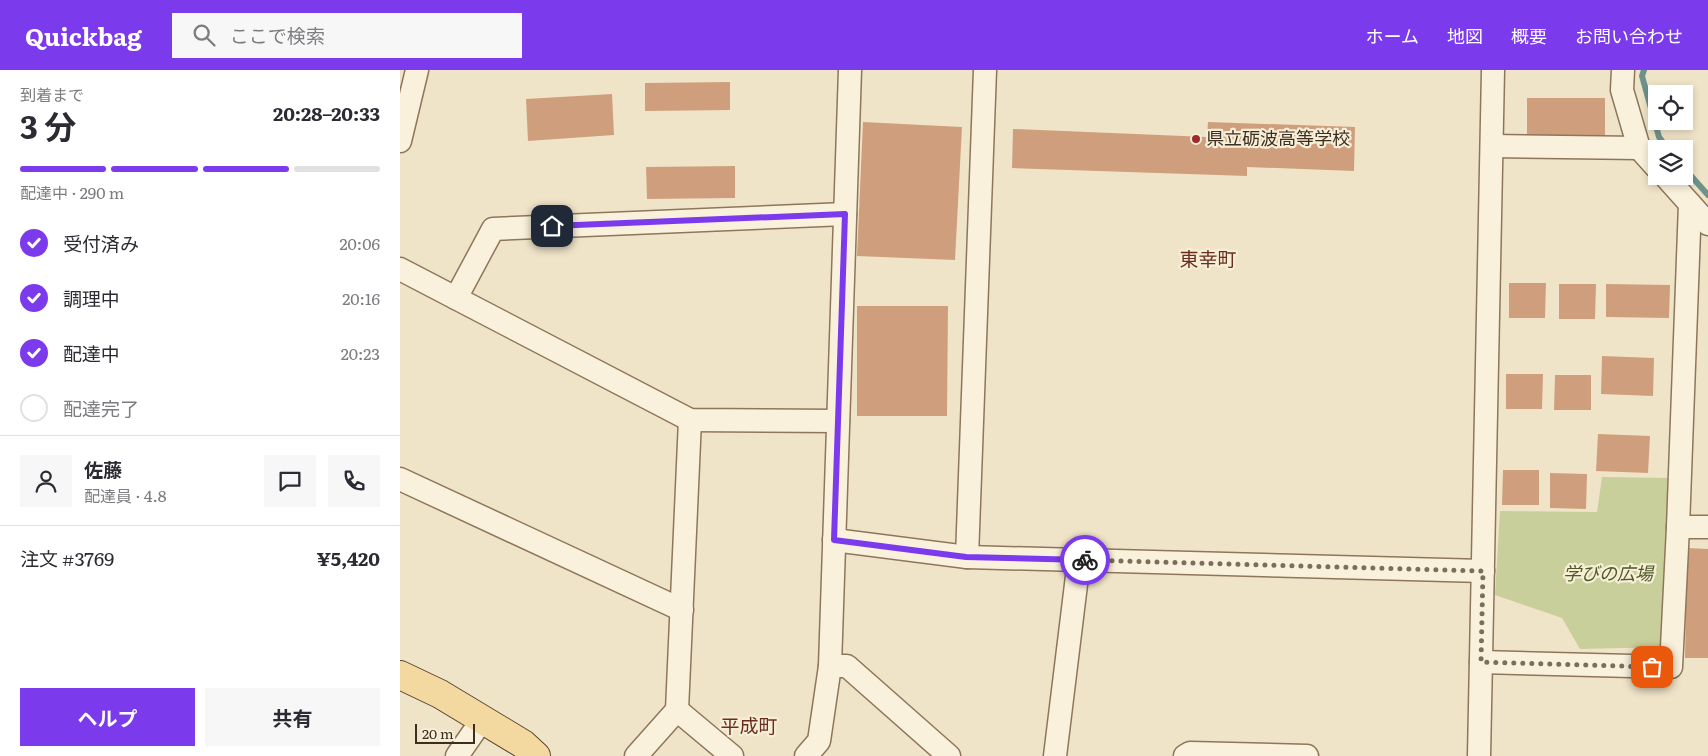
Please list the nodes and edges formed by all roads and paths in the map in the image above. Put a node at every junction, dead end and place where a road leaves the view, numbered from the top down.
1 (417, 70) edge
2 (850, 70) edge
3 (985, 70) edge
4 (1493, 70) edge
5 (1624, 70) edge
6 (400, 141) edge
7 (1492, 146) junction
8 (1639, 148) junction
9 (1648, 158) edge
10 (1673, 185) edge
11 (1690, 204) junction
12 (845, 214) junction
13 (1708, 224) edge
14 (400, 269) edge
15 (456, 298) junction
16 (690, 420) junction
17 (838, 421) junction
18 (400, 479) edge
19 (1678, 526) junction
20 (1708, 528) edge
21 (834, 540) junction
22 (966, 557) junction
23 (1079, 560) junction
24 (1483, 571) junction
25 (682, 610) junction
26 (1481, 662) junction
27 (830, 666) junction
28 (400, 675) edge
29 (677, 710) junction
30 (482, 720) junction
31 (457, 756) edge
32 (536, 756) edge
33 (636, 756) edge
34 (732, 756) edge
35 (806, 756) edge
36 (949, 756) edge
37 (1055, 756) edge
38 (1185, 756) edge
39 (1307, 756) edge
40 (1479, 756) edge

1 - 6 street
2 - 12 street
3 - 22 street
4 - 7 street
5 - 8 street
7 - 8 street
7 - 24 street
8 - 9 street
10 - 11 street
11 - 13 street
11 - 19 street
12 - 15 street
12 - 17 street
14 - 15 street
15 - 16 street
16 - 17 street
16 - 25 street
17 - 21 street
18 - 25 street
19 - 20 street
19 - 26 street
21 - 22 street
21 - 27 street
22 - 23 street
23 - 24 street
23 - 37 street
24 - 26 street
25 - 29 street
26 - 40 street
27 - 35 street
27 - 36 street
28 - 30 main road
29 - 33 street
29 - 34 street
30 - 31 street
30 - 32 main road
38 - 39 street

